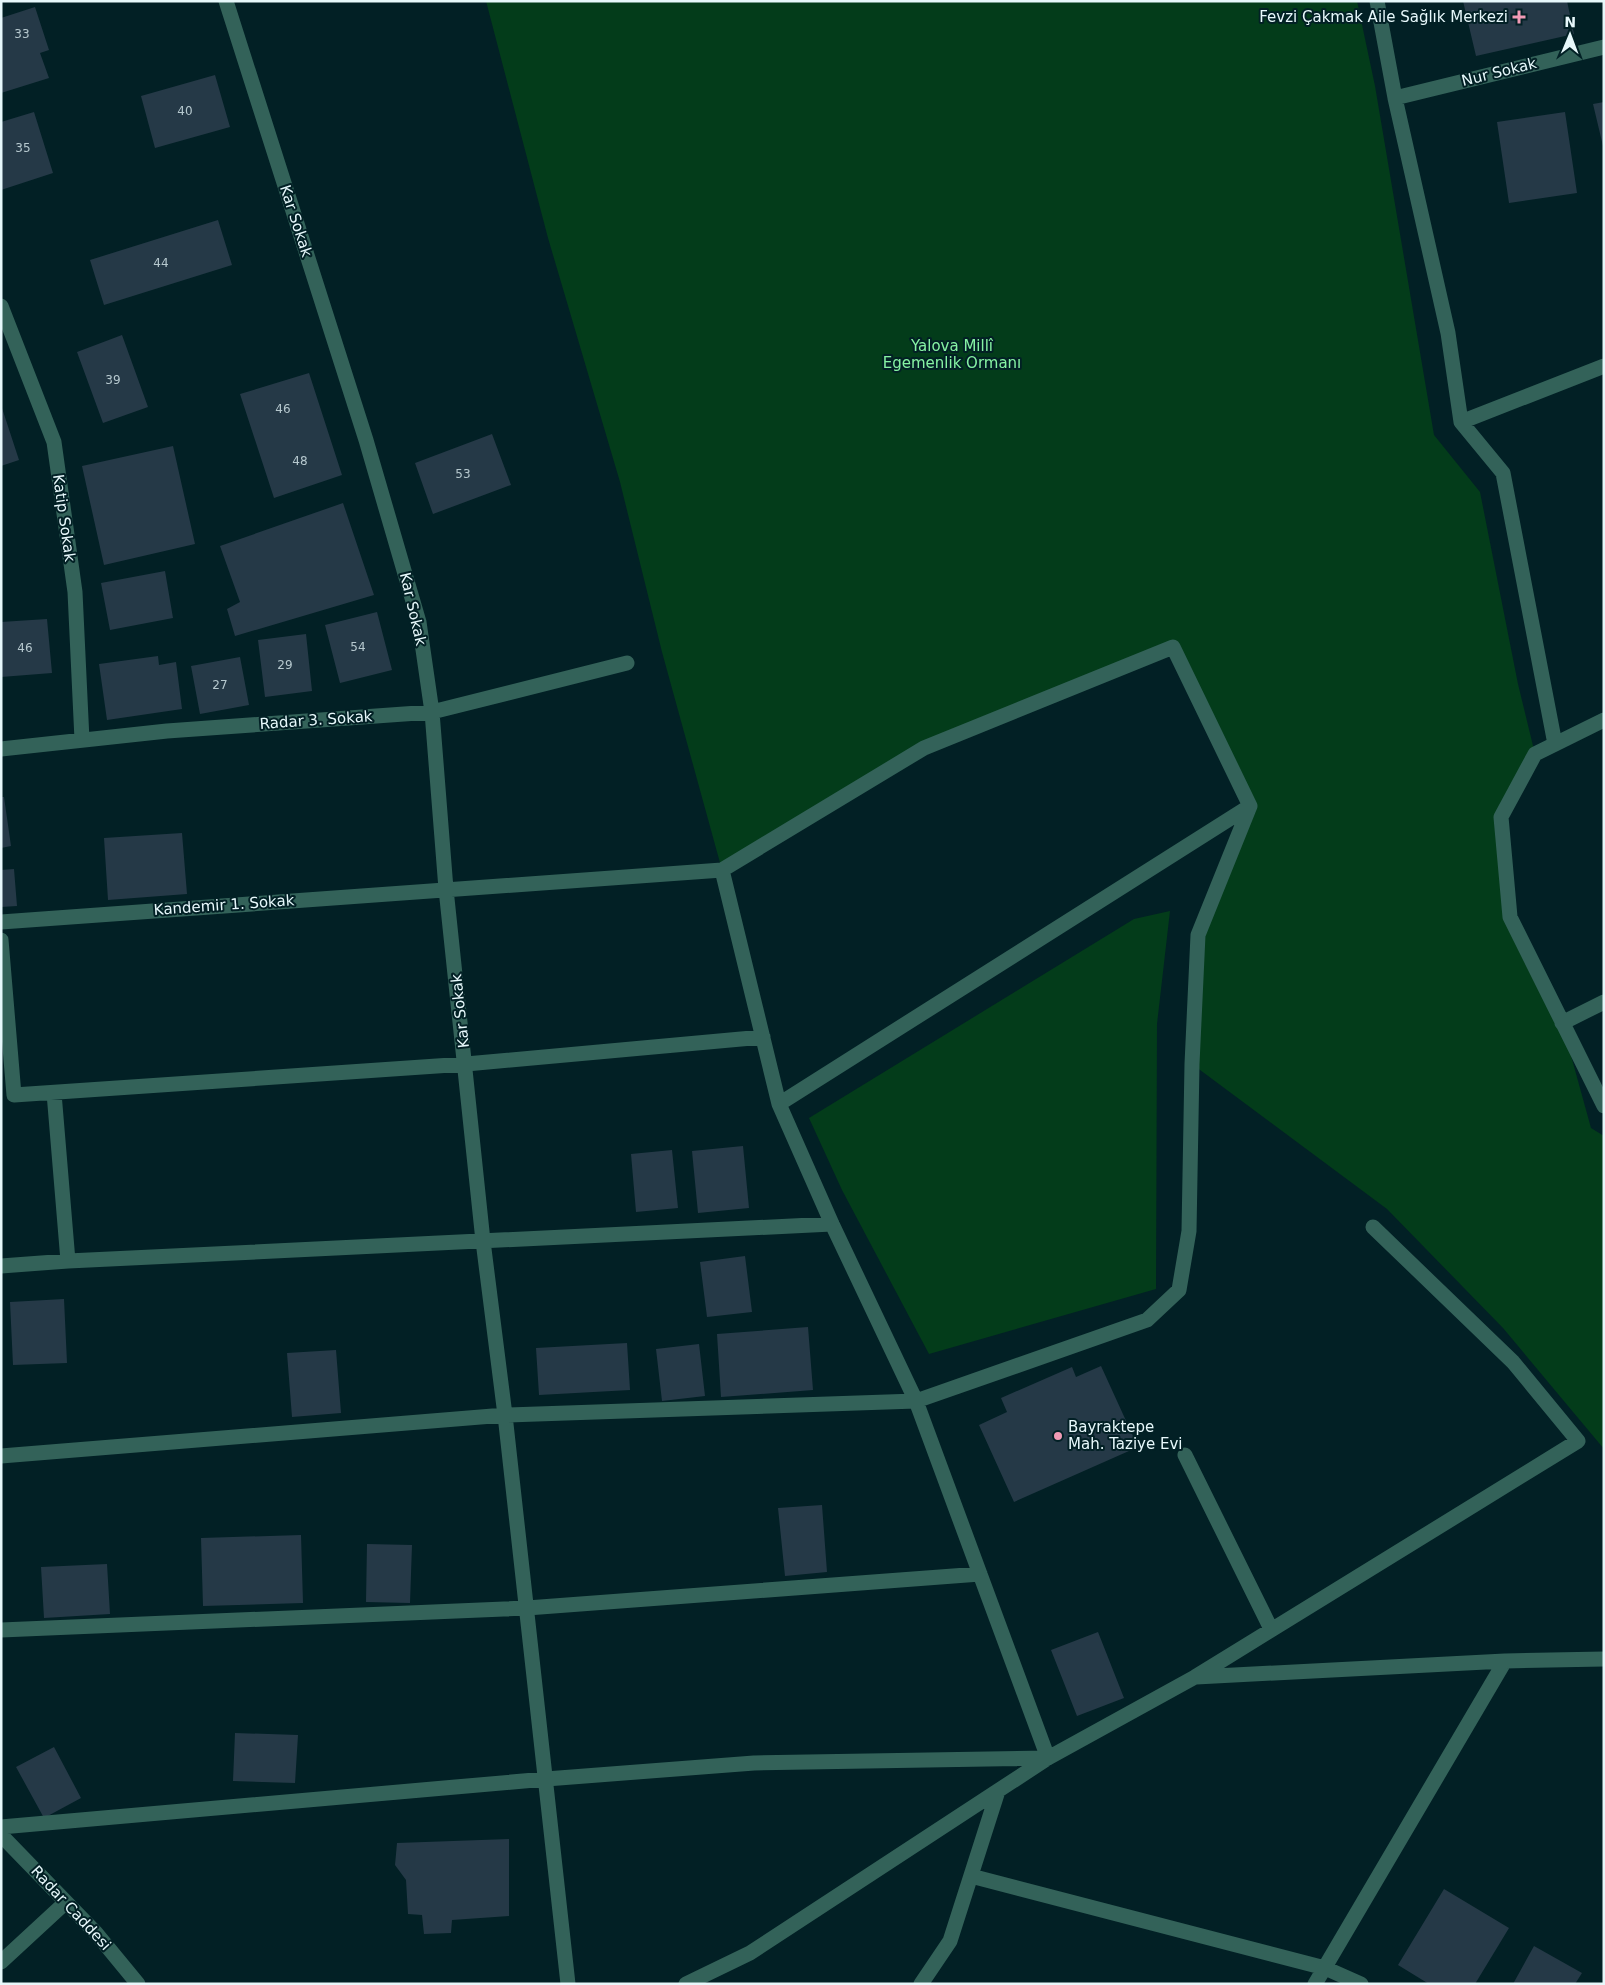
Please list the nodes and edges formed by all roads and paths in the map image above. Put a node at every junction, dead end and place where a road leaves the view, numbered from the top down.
1 (226, 1) edge
2 (1377, 1) edge
3 (1604, 47) edge
4 (1395, 98) junction
5 (1, 306) edge
6 (1604, 366) edge
7 (1461, 422) junction
8 (626, 663) dead end
9 (432, 712) junction
10 (1604, 720) edge
11 (82, 740) junction
12 (1555, 744) junction
13 (1, 749) edge
14 (1250, 806) junction
15 (722, 870) junction
16 (446, 889) junction
17 (1, 922) edge
18 (1, 940) edge
19 (1604, 1002) edge
20 (1562, 1023) junction
21 (763, 1037) junction
22 (466, 1064) junction
23 (54, 1092) junction
24 (779, 1104) junction
25 (1604, 1106) edge
26 (832, 1224) junction
27 (1373, 1227) dead end
28 (483, 1241) junction
29 (68, 1261) junction
30 (1, 1266) edge
31 (916, 1401) junction
32 (505, 1415) junction
33 (1185, 1455) dead end
34 (1, 1456) edge
35 (980, 1574) junction
36 (527, 1608) junction
37 (1271, 1629) junction
38 (1, 1630) edge
39 (1604, 1658) edge
40 (1505, 1661) junction
41 (1195, 1677) junction
42 (1048, 1758) junction
43 (546, 1779) junction
44 (998, 1791) junction
45 (1, 1827) edge
46 (1, 1835) edge
47 (971, 1876) junction
48 (66, 1902) junction
49 (1, 1962) edge
50 (1325, 1968) junction
51 (138, 1984) edge
52 (568, 1984) edge
53 (686, 1984) edge
54 (921, 1984) edge
55 (1315, 1984) edge
56 (1361, 1984) edge

1 - 9 street, Kar Sokak
2 - 4 street
3 - 4 street, Nur Sokak
4 - 7 street
5 - 11 street, Katip Sokak
6 - 7 street
7 - 12 street
8 - 9 street, Radar 3. Sokak
9 - 11 street, Radar 3. Sokak
9 - 16 street, Kar Sokak
10 - 12 street
11 - 13 street, Radar 3. Sokak
12 - 20 street
14 - 15 street
14 - 24 street
14 - 31 street
15 - 16 street, Kandemir 1. Sokak
15 - 21 street
16 - 17 street, Kandemir 1. Sokak
16 - 22 street, Kar Sokak
18 - 23 street
19 - 20 street
20 - 25 street
21 - 22 street
21 - 24 street
22 - 23 street
22 - 28 street, Kar Sokak
23 - 29 street
24 - 26 street
26 - 28 street
26 - 31 street
27 - 37 street
28 - 29 street
28 - 32 street, Kar Sokak
29 - 30 street
31 - 32 street
31 - 35 street
32 - 34 street
32 - 36 street, Kar Sokak
33 - 37 street
35 - 36 street
35 - 42 street
36 - 38 street
36 - 43 street, Kar Sokak
37 - 41 street
39 - 40 street
40 - 41 street
40 - 50 street
41 - 42 street
42 - 43 street
42 - 44 street
43 - 45 street
43 - 52 street, Kar Sokak
44 - 47 street
44 - 53 street
46 - 48 street, Radar Caddesi
47 - 50 street
47 - 54 street
48 - 49 street
48 - 51 street, Radar Caddesi
50 - 55 street
50 - 56 street

